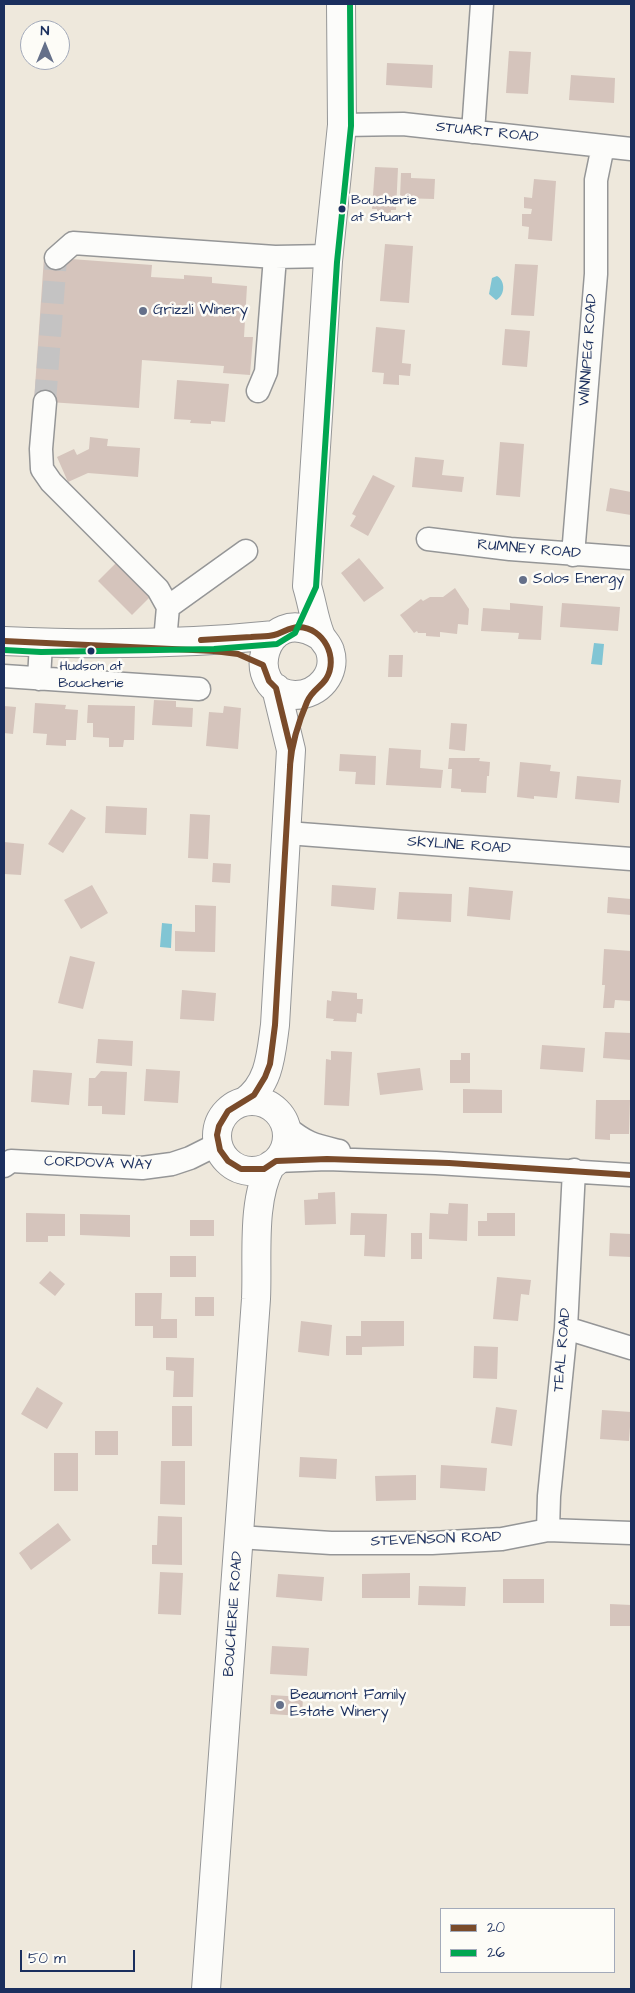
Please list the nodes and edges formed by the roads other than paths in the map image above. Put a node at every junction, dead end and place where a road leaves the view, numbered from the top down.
1 (341, 4) edge
2 (482, 4) edge
3 (342, 125) junction
4 (473, 132) junction
5 (603, 146) junction
6 (631, 148) edge
7 (329, 256) junction
8 (275, 257) junction
9 (56, 258) dead end
10 (258, 391) dead end
11 (44, 402) tunnel mouth
12 (428, 539) dead end
13 (246, 551) dead end
14 (573, 555) junction
15 (631, 558) edge
16 (307, 586) junction
17 (168, 607) junction
18 (281, 631) junction
19 (320, 636) junction
20 (4, 641) edge
21 (165, 641) junction
22 (43, 643) junction
23 (4, 676) edge
24 (270, 676) junction
25 (39, 679) junction
26 (199, 689) dead end
27 (312, 692) junction
28 (291, 748) junction
29 (287, 833) junction
30 (631, 858) edge
31 (275, 1025) junction
32 (244, 1102) junction
33 (284, 1122) junction
34 (226, 1155) junction
35 (6, 1162) edge
36 (392, 1162) junction
37 (273, 1163) junction
38 (574, 1170) junction
39 (631, 1175) edge
40 (256, 1239) junction
41 (566, 1328) junction
42 (631, 1348) edge
43 (548, 1530) junction
44 (631, 1533) edge
45 (239, 1537) junction
46 (206, 1989) edge

1 - 3 main road
2 - 4 street
3 - 4 street, STUART ROAD
3 - 7 main road
4 - 5 street, STUART ROAD
5 - 6 street, STUART ROAD
5 - 14 street, WINNIPEG ROAD
7 - 8 street
7 - 16 main road
8 - 9 street
8 - 10 street
11 - 17 street
12 - 14 street, RUMNEY ROAD
13 - 17 street
14 - 15 street, RUMNEY ROAD
16 - 18 main road
16 - 19 main road
17 - 21 street
18 - 19 main road
18 - 21 main road
18 - 24 main road
19 - 27 main road
20 - 22 main road
21 - 22 main road
22 - 24 main road
22 - 25 street
23 - 25 street
24 - 27 main road
24 - 28 main road
25 - 26 street
27 - 28 main road
28 - 29 main road
29 - 30 street, SKYLINE ROAD
29 - 31 main road
31 - 32 main road
31 - 33 main road
32 - 33 main road
32 - 34 main road
33 - 36 street
33 - 37 main road
34 - 35 street, CORDOVA WAY
34 - 37 main road
34 - 40 main road, BOUCHERIE ROAD
36 - 37 street
36 - 38 street
37 - 40 main road, BOUCHERIE ROAD
38 - 39 street
38 - 41 street, TEAL ROAD
40 - 45 main road, BOUCHERIE ROAD
41 - 42 street
41 - 43 street, TEAL ROAD
43 - 44 street, STEVENSON ROAD
43 - 45 street, STEVENSON ROAD
45 - 46 main road, BOUCHERIE ROAD

